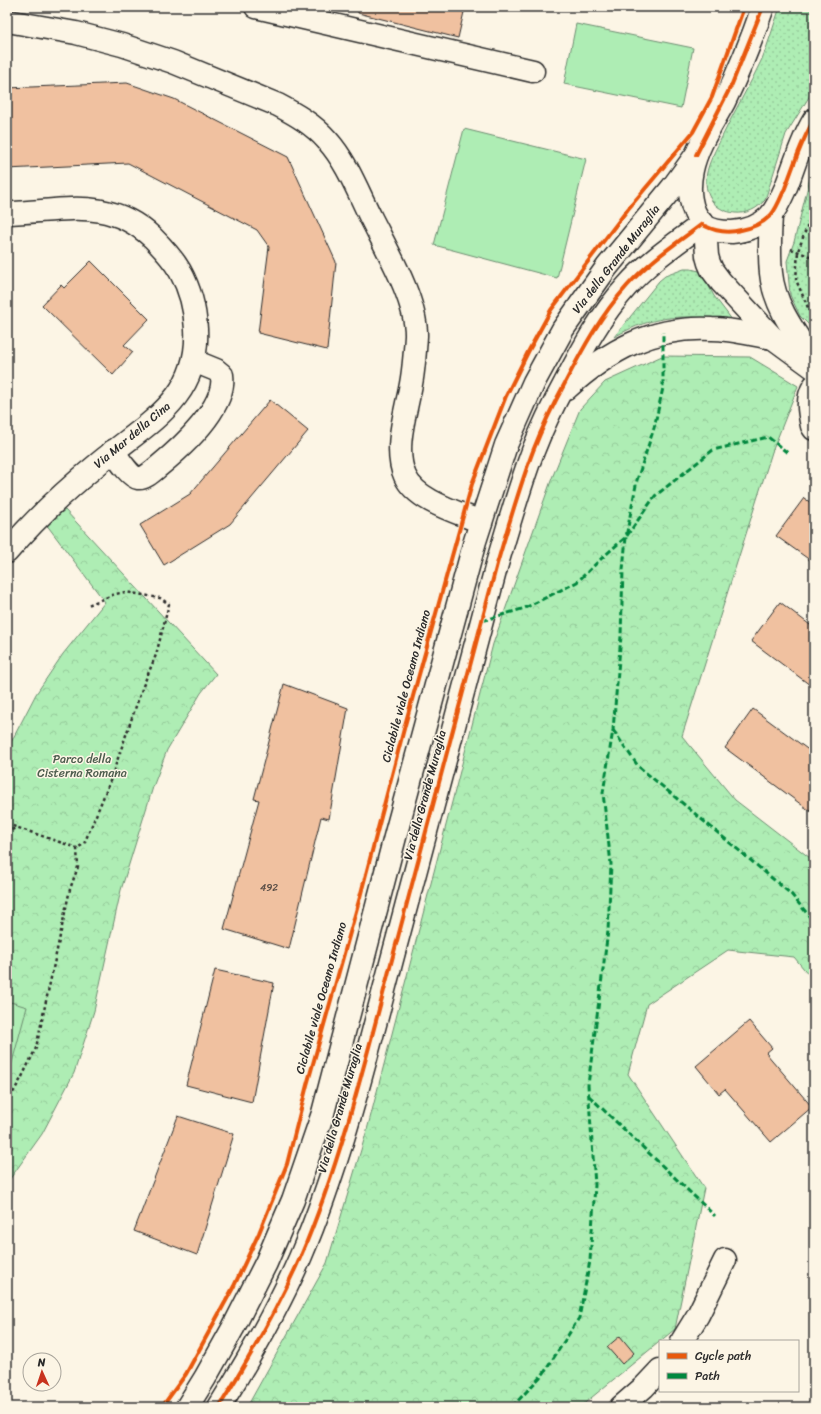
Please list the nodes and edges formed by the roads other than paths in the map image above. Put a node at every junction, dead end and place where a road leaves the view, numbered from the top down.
1 (256, 7) edge
2 (763, 7) edge
3 (7, 21) edge
4 (533, 71) dead end
5 (814, 120) edge
6 (696, 155) junction
7 (7, 213) edge
8 (771, 215) junction
9 (704, 225) junction
10 (773, 338) junction
11 (194, 361) junction
12 (814, 361) edge
13 (814, 368) edge
14 (814, 386) edge
15 (557, 398) junction
16 (814, 428) edge
17 (113, 451) junction
18 (481, 522) junction
19 (7, 552) edge
20 (725, 1260) dead end
21 (683, 1340) edge
22 (659, 1371) edge
23 (187, 1407) edge
24 (218, 1407) edge
25 (621, 1407) edge

1 - 4 street
2 - 6 street
3 - 18 street
5 - 8 street
6 - 9 street
6 - 18 street, Via della Grande Muraglia
7 - 11 street, Via Mar della Cina
8 - 9 street
8 - 12 street
9 - 10 street
9 - 15 street, Via della Grande Muraglia
10 - 13 street
10 - 15 street
11 - 17 street, Via Mar della Cina
11 - 17 street
14 - 16 street
15 - 24 street, Via della Grande Muraglia
17 - 19 street, Via Mar della Cina
18 - 23 street, Via della Grande Muraglia
20 - 21 street
22 - 25 street

